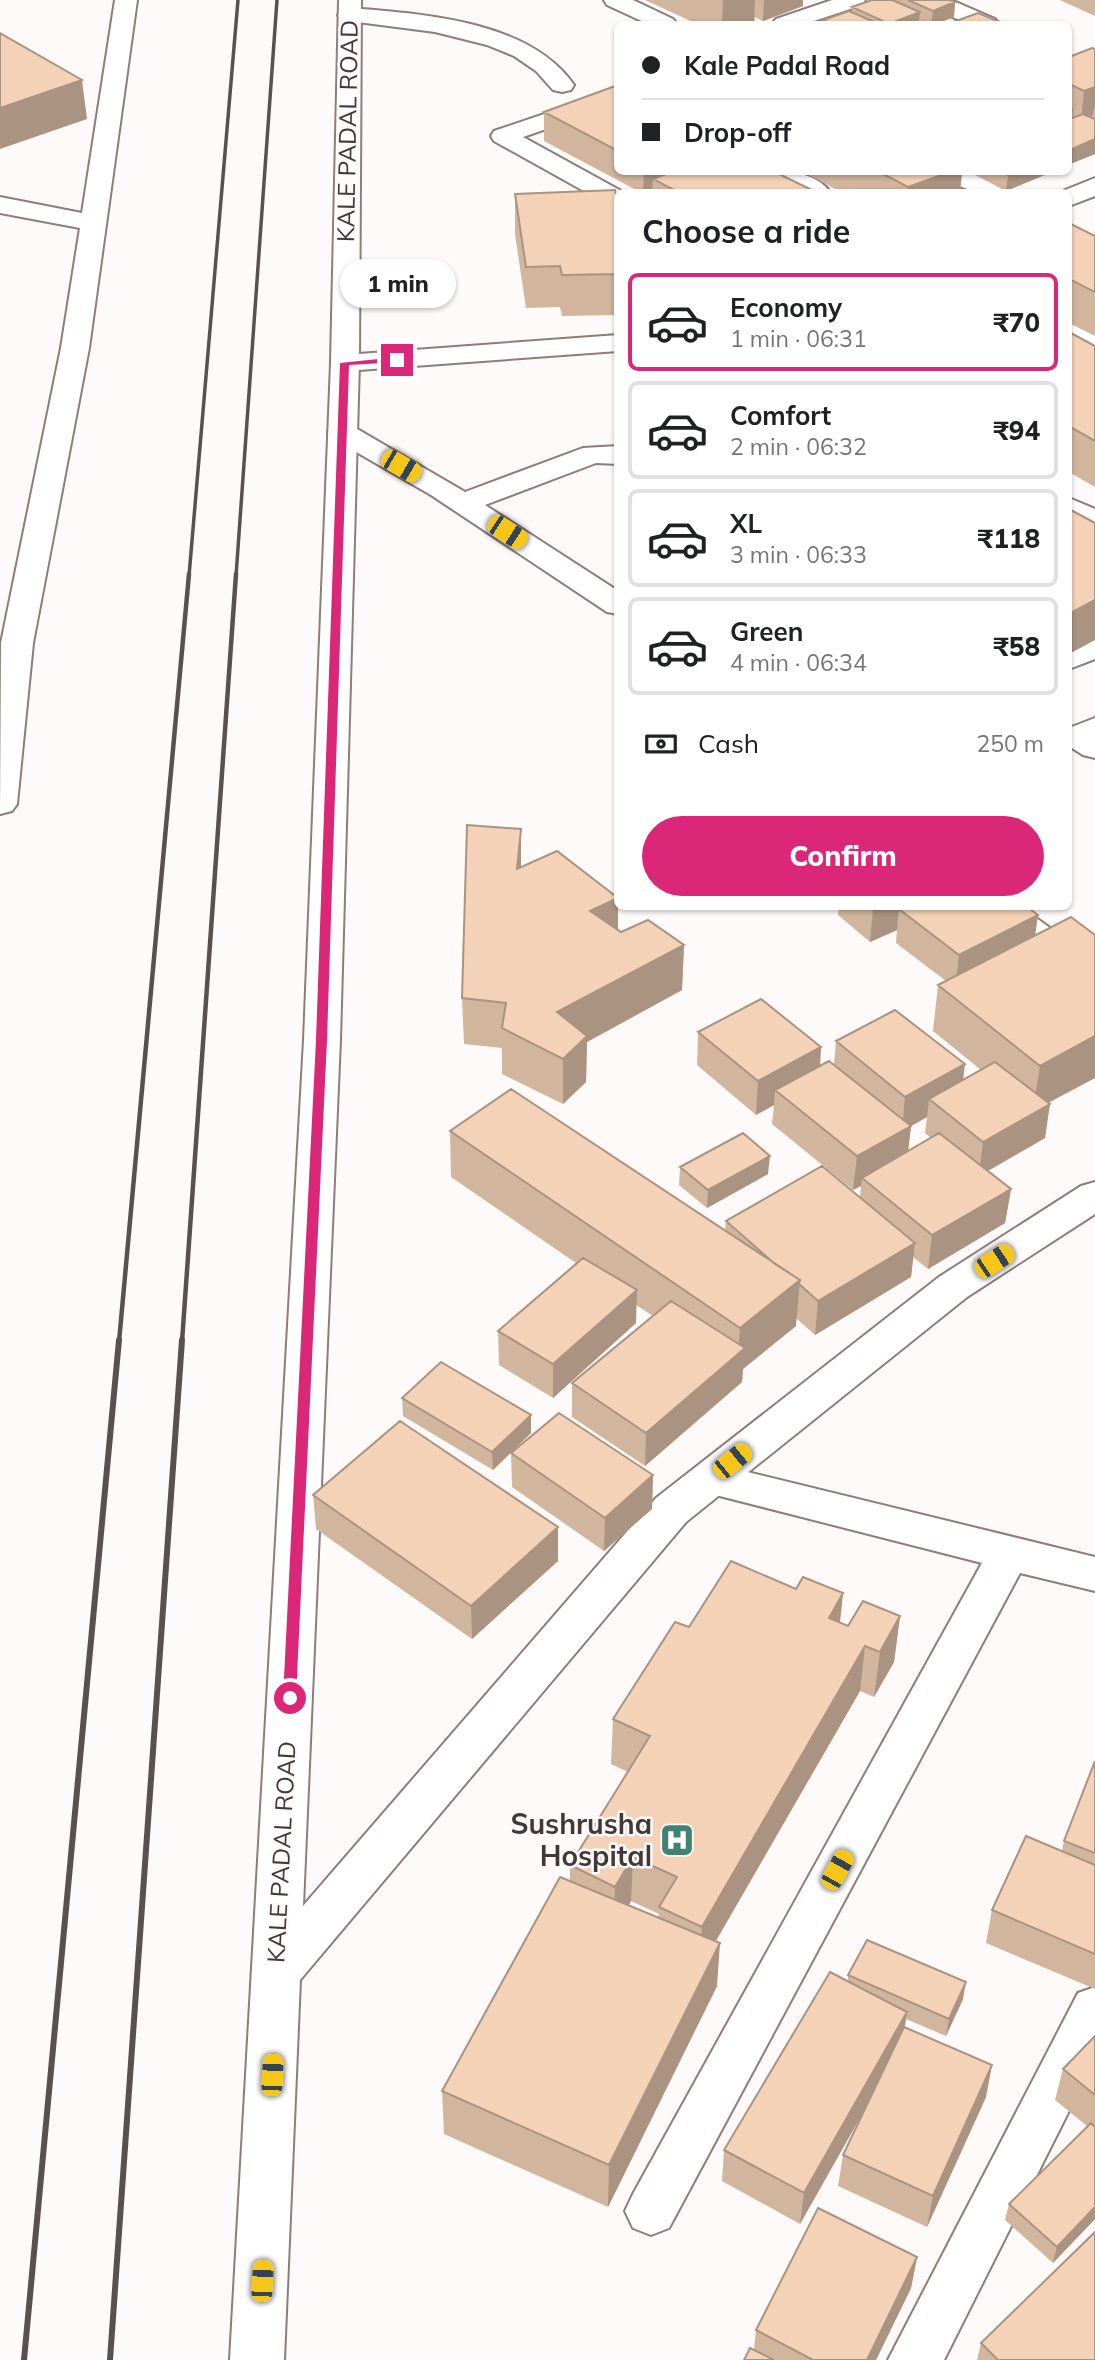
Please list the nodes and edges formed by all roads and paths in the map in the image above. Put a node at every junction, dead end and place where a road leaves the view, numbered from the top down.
1 (127, 0) edge
2 (615, 0) edge
3 (854, 0) edge
4 (932, 0) edge
5 (350, 7) edge
6 (659, 21) edge
7 (793, 21) edge
8 (980, 21) edge
9 (562, 85) dead end
10 (614, 97) edge
11 (784, 175) edge
12 (961, 175) edge
13 (1095, 187) edge
14 (811, 189) edge
15 (990, 189) edge
16 (1072, 197) edge
17 (614, 198) edge
18 (0, 205) edge
19 (92, 223) junction
20 (1072, 329) edge
21 (1072, 340) edge
22 (1095, 341) edge
23 (614, 343) edge
24 (1095, 352) edge
25 (345, 363) junction
26 (342, 432) junction
27 (614, 455) edge
28 (462, 503) junction
29 (1072, 509) edge
30 (1095, 521) edge
31 (614, 602) edge
32 (1095, 646) edge
33 (1072, 658) edge
34 (1095, 728) edge
35 (1095, 748) edge
36 (0, 804) edge
37 (1002, 910) edge
38 (1095, 978) edge
39 (1095, 1196) edge
40 (710, 1479) junction
41 (1009, 1553) junction
42 (1095, 1574) edge
43 (276, 1972) junction
44 (1095, 2009) edge
45 (651, 2211) dead end
46 (257, 2360) edge
47 (915, 2360) edge

1 - 19 street
2 - 6 street
3 - 7 street
4 - 8 street
5 - 9 street
5 - 25 street, KALE PADAL ROAD
10 - 17 street
11 - 14 street
12 - 15 street
13 - 16 street
18 - 19 street
19 - 36 street
20 - 22 street
21 - 24 street
23 - 25 street
25 - 26 street, KALE PADAL ROAD
26 - 28 street
26 - 43 street, KALE PADAL ROAD
27 - 28 street
28 - 31 street
29 - 30 street
32 - 33 street
34 - 35 street
37 - 38 street
39 - 40 street
40 - 41 street
40 - 43 street
41 - 42 street
41 - 45 street
43 - 46 street, KALE PADAL ROAD
44 - 47 street

